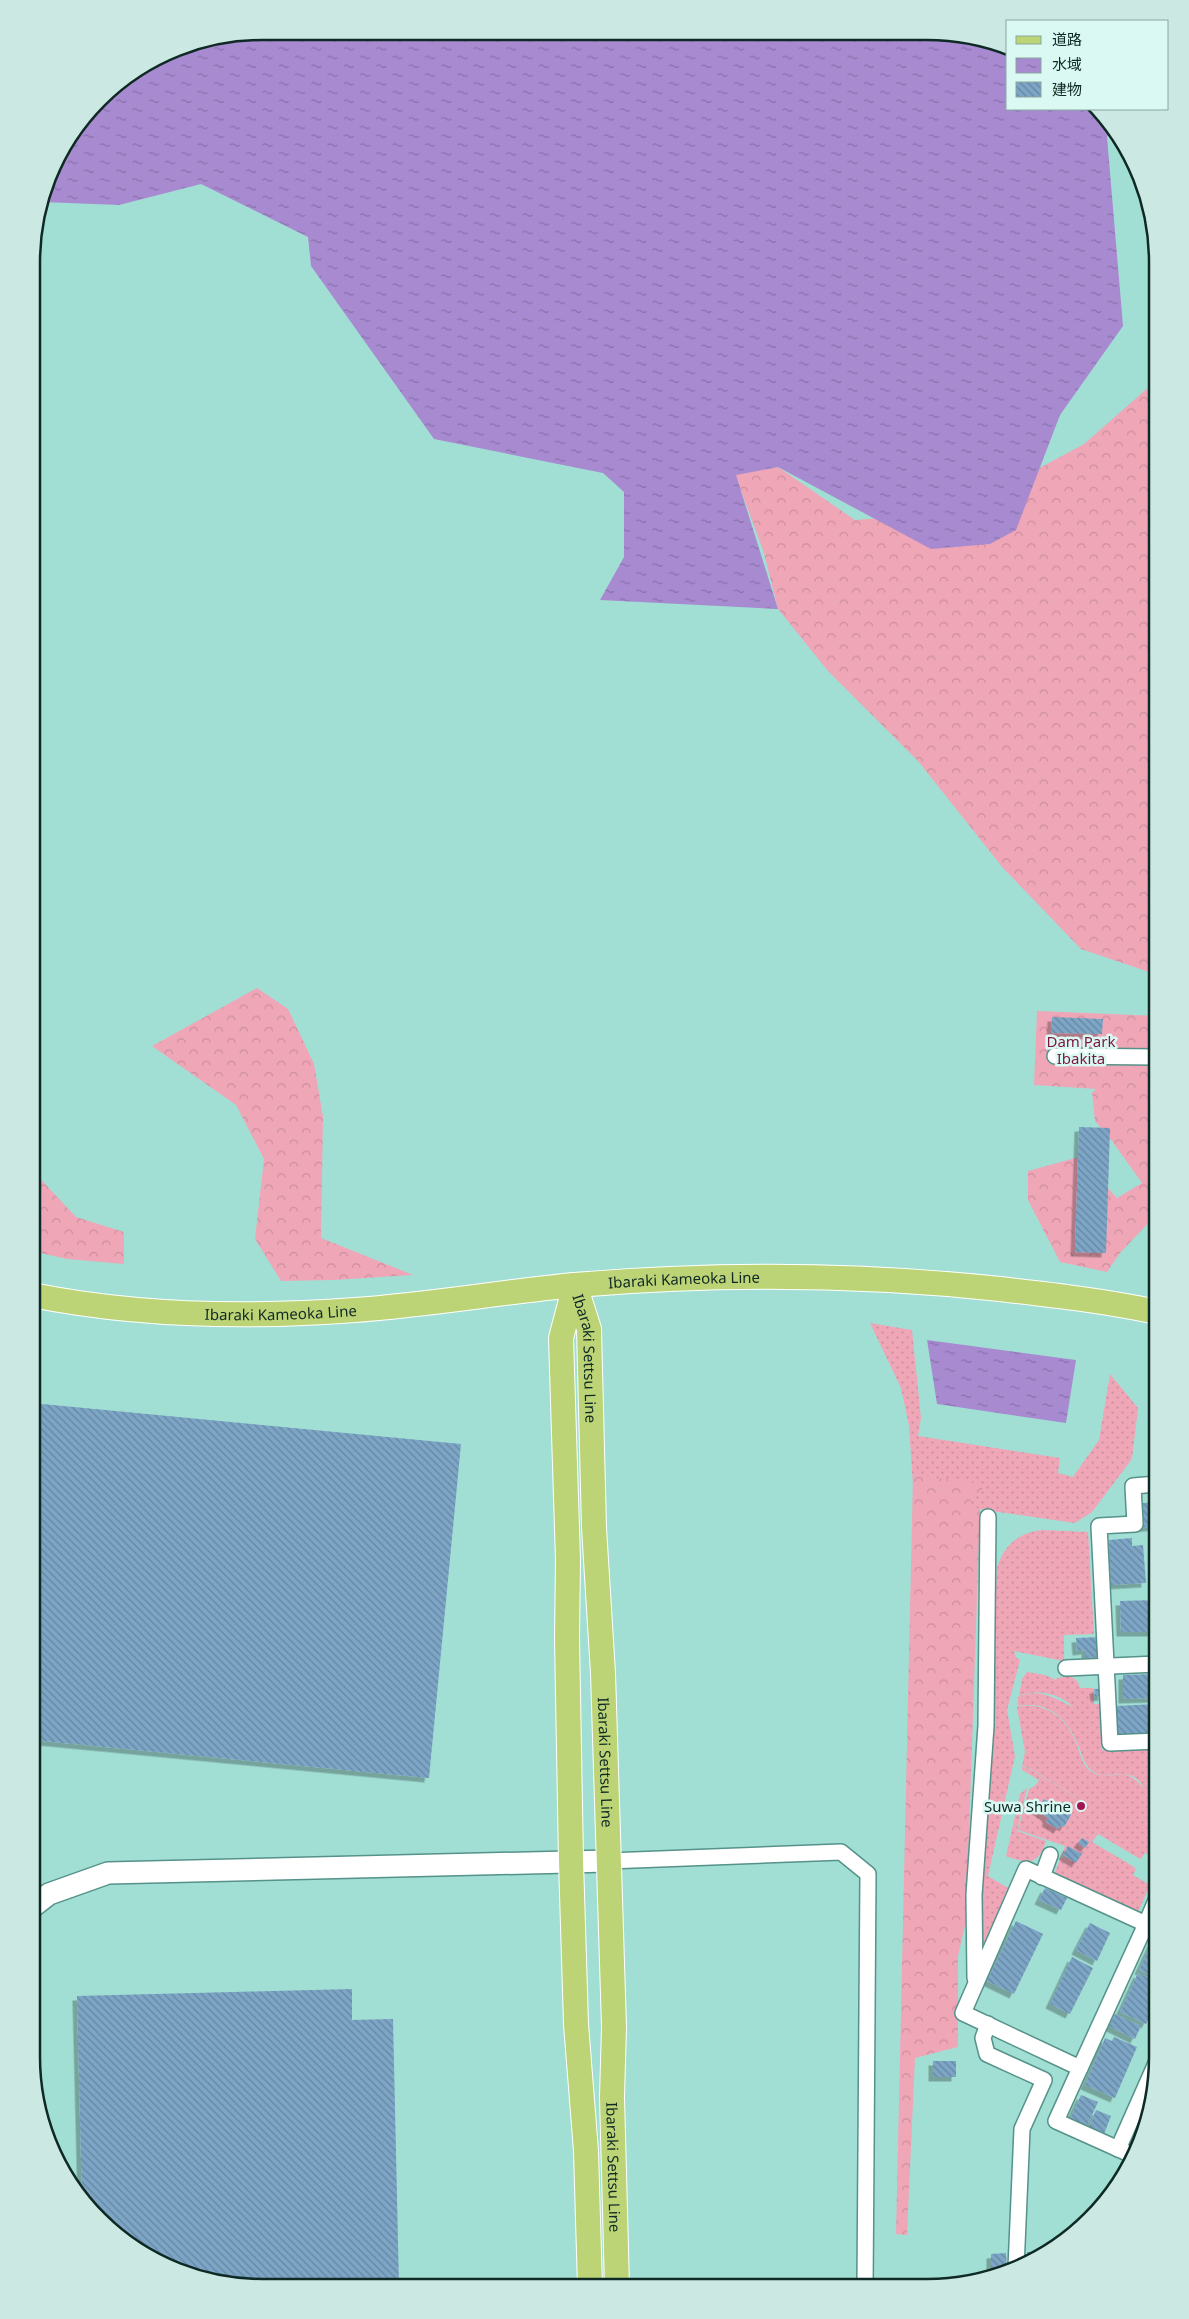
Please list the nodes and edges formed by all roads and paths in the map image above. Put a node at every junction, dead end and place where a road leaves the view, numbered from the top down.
1 (1055, 1056) dead end
2 (1149, 1057) edge
3 (575, 1285) junction
4 (40, 1297) edge
5 (1149, 1311) edge
6 (1149, 1485) edge
7 (988, 1517) dead end
8 (1149, 1664) edge
9 (1107, 1666) junction
10 (1066, 1668) dead end
11 (1149, 1741) edge
12 (1050, 1855) dead end
13 (571, 1861) junction
14 (608, 1861) junction
15 (1042, 1877) junction
16 (40, 1901) edge
17 (1149, 1926) edge
18 (1149, 1933) edge
19 (976, 1984) junction
20 (988, 2024) junction
21 (1080, 2068) junction
22 (1148, 2082) edge
23 (1118, 2149) junction
24 (1127, 2153) edge
25 (1016, 2260) edge
26 (590, 2279) edge
27 (617, 2279) edge
28 (865, 2279) edge

1 - 2 street
3 - 4 main road, Ibaraki Kameoka Line
3 - 5 main road, Ibaraki Kameoka Line
3 - 13 main road, Ibaraki Settsu Line
3 - 14 main road, Ibaraki Settsu Line
6 - 9 street
7 - 19 street
8 - 9 street
9 - 10 street
9 - 11 street
12 - 15 street
13 - 14 street
13 - 16 street
13 - 26 main road, Ibaraki Settsu Line
14 - 27 main road, Ibaraki Settsu Line
14 - 28 street
15 - 17 street
15 - 19 street
18 - 21 street
19 - 20 street
20 - 21 street
20 - 25 street
21 - 23 street
22 - 23 street
23 - 24 street

